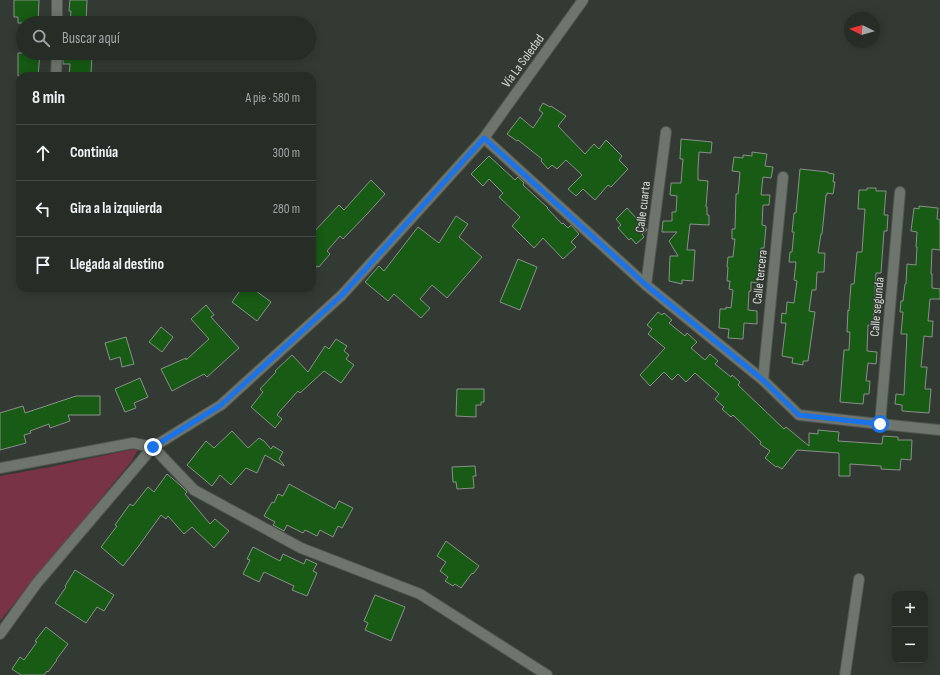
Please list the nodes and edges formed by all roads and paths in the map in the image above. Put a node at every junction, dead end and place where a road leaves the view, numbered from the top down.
1 (57, 0) edge
2 (583, 0) edge
3 (57, 16) edge
4 (57, 60) edge
5 (56, 72) edge
6 (666, 132) dead end
7 (484, 138) junction
8 (783, 177) dead end
9 (900, 192) dead end
10 (646, 285) junction
11 (763, 380) junction
12 (880, 424) junction
13 (940, 430) edge
14 (153, 447) junction
15 (0, 468) edge
16 (859, 579) dead end
17 (0, 634) edge
18 (547, 675) edge
19 (845, 675) edge

1 - 3 street
2 - 7 street, Vía La Soledad
4 - 5 street
6 - 10 street, Calle cuarta
7 - 10 street
7 - 14 street, Vía La Soledad
8 - 11 street, Calle tercera
9 - 12 street, Calle segunda
10 - 11 street
11 - 12 street
12 - 13 street
14 - 15 street
14 - 17 street, Vía La Soledad
14 - 18 street
16 - 19 street

